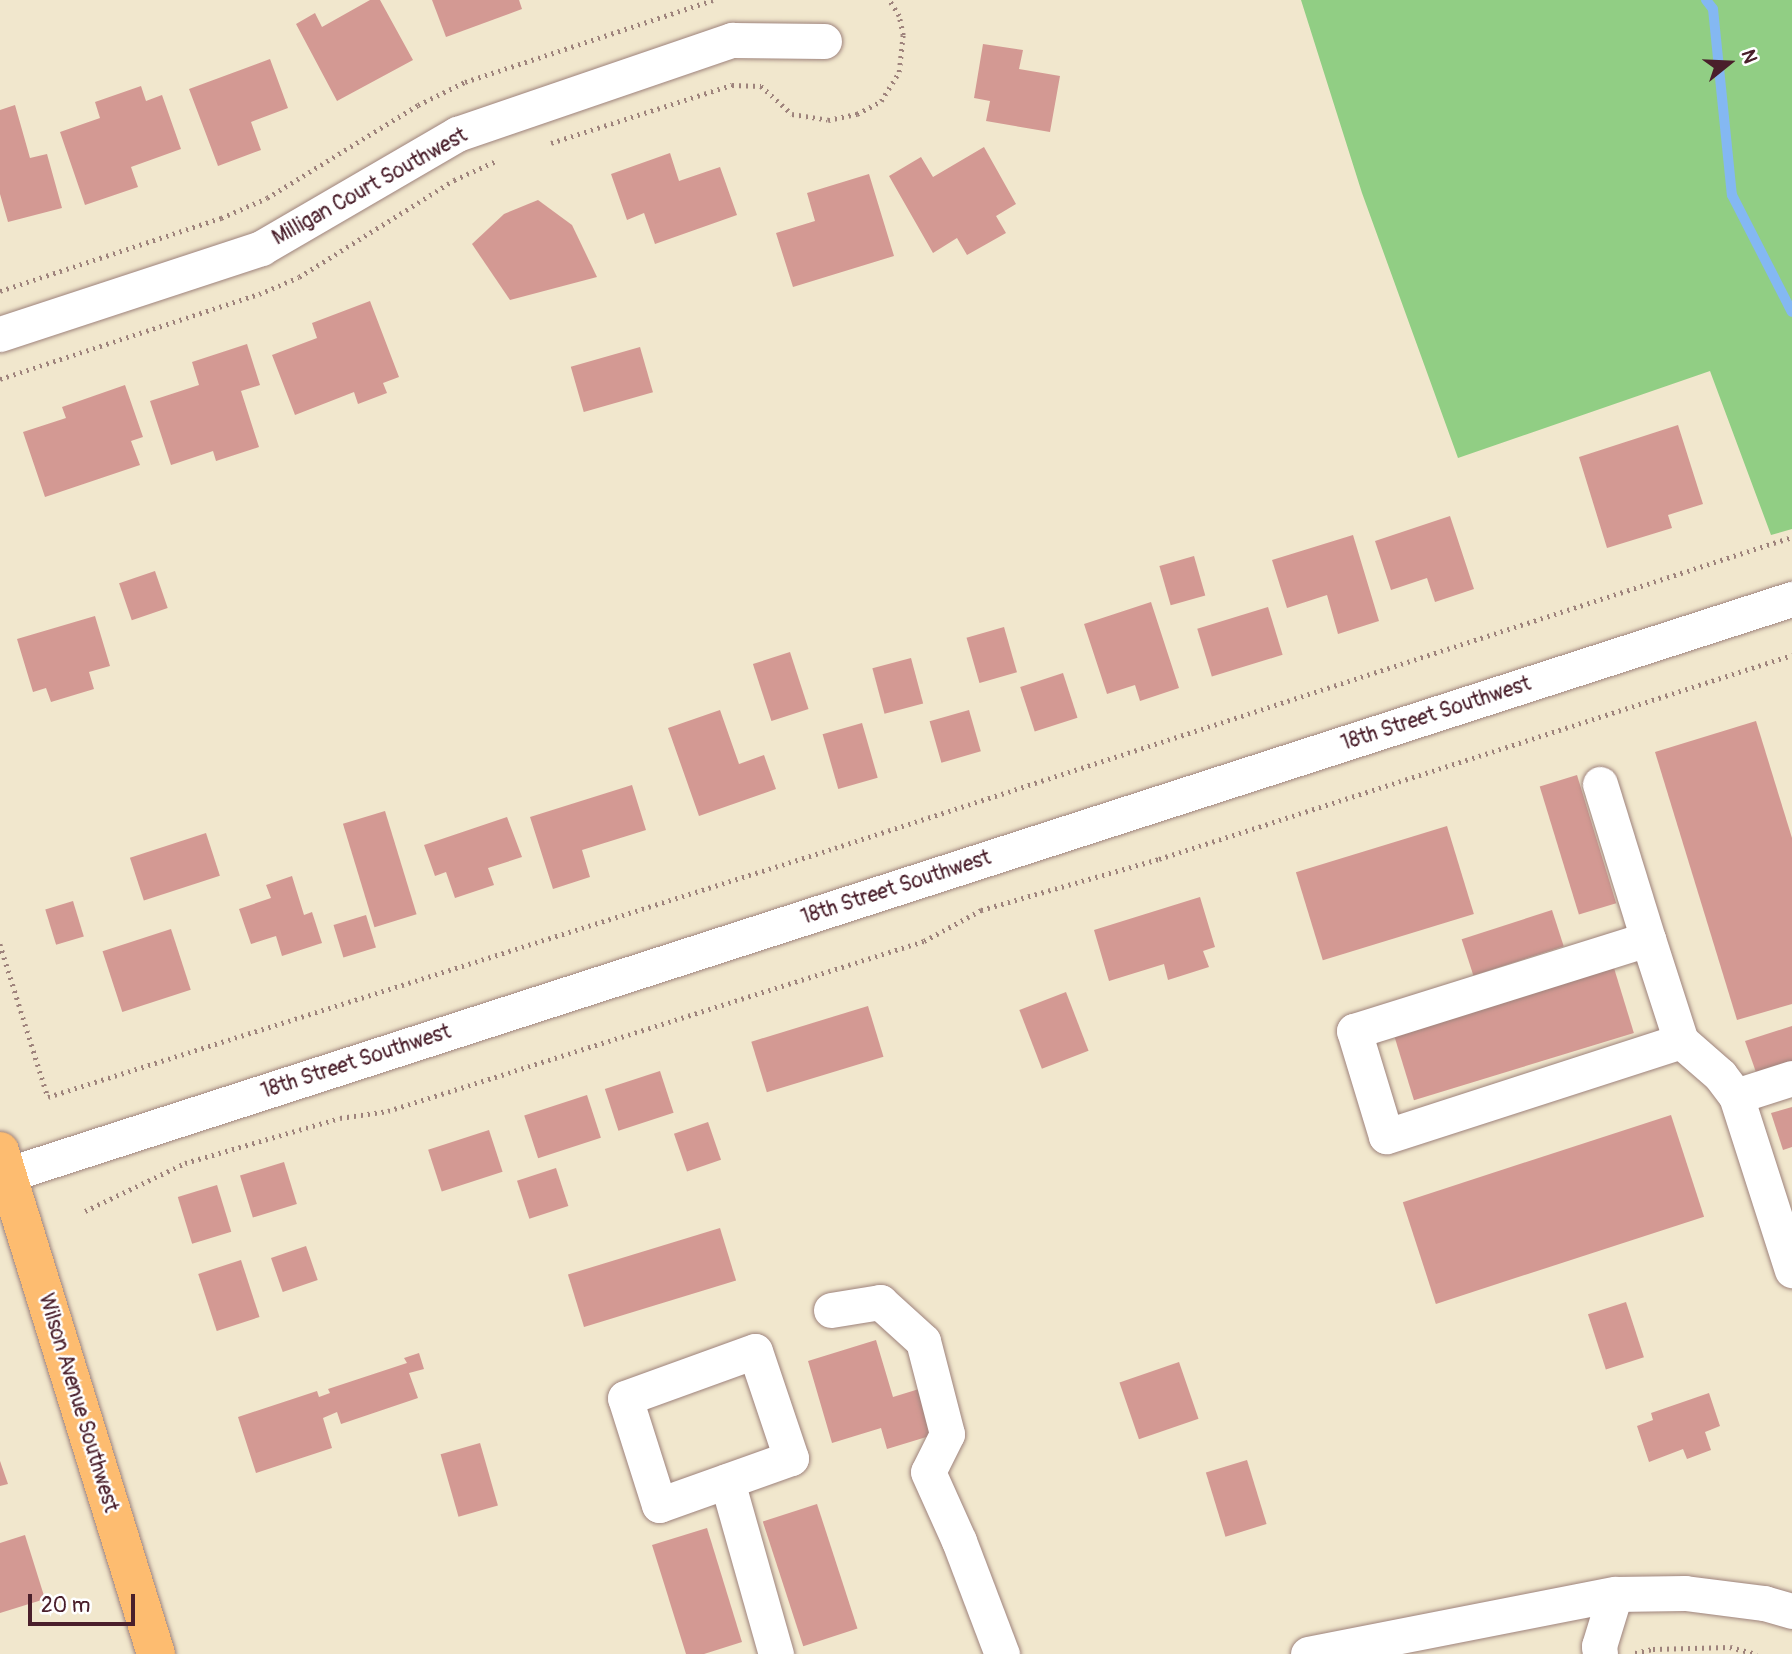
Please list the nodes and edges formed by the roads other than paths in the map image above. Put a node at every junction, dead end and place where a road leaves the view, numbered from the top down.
1 (824, 41) dead end
2 (0, 334) edge
3 (1792, 599) edge
4 (1600, 784) dead end
5 (1648, 939) junction
6 (1681, 1041) junction
7 (1792, 1079) edge
8 (1736, 1096) junction
9 (2, 1167) edge
10 (1792, 1270) edge
11 (831, 1310) dead end
12 (727, 1481) junction
13 (1615, 1594) junction
14 (1792, 1611) edge
15 (156, 1654) edge
16 (776, 1654) edge
17 (1002, 1654) edge
18 (1308, 1654) edge
19 (1601, 1654) edge

1 - 2 street, Milligan Court Southwest
3 - 9 street, 18th Street Southwest
4 - 5 street
5 - 6 street
5 - 6 street
6 - 8 street
7 - 8 street
8 - 10 street
9 - 15 main road, Wilson Avenue Southwest
11 - 17 street
12 - 12 street
12 - 16 street
13 - 14 street
13 - 18 street
13 - 19 street

